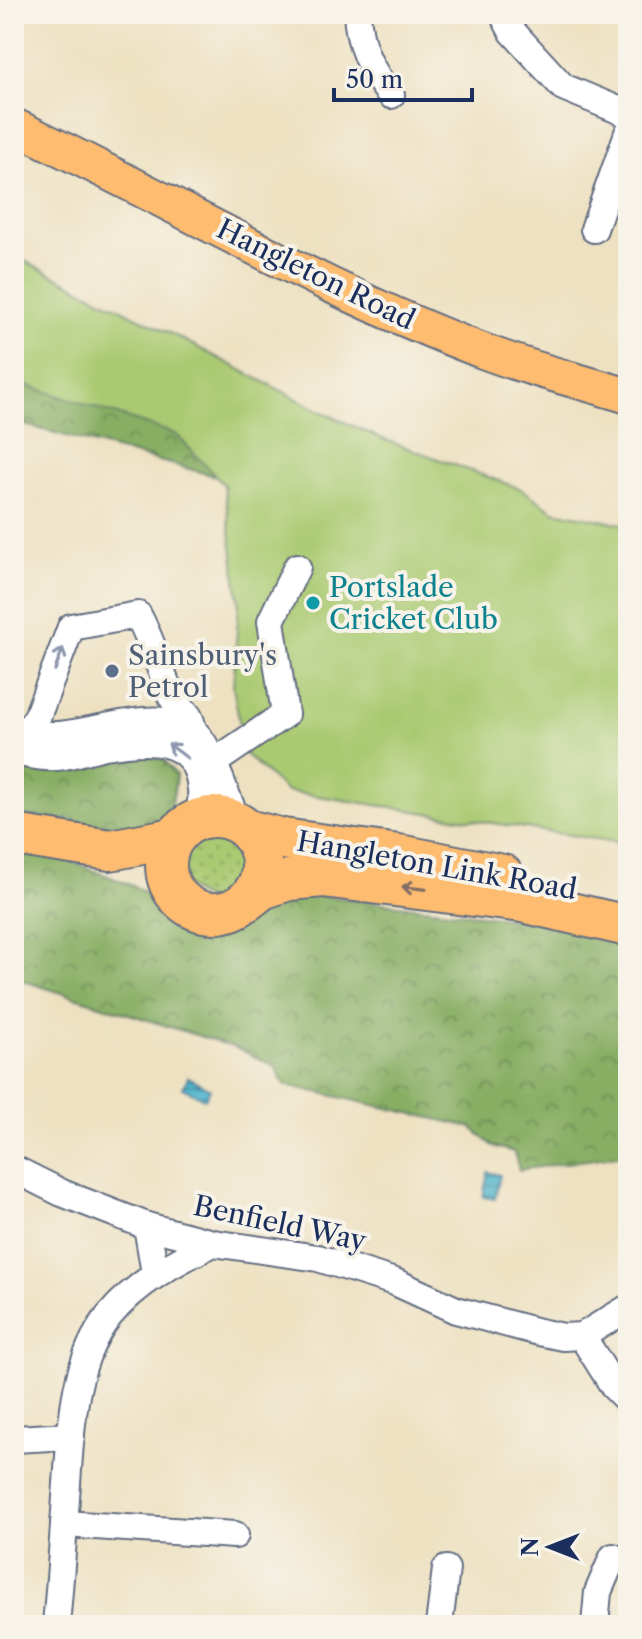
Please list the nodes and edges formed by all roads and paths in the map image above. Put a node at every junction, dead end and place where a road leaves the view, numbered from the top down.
1 (357, 14) edge
2 (503, 14) edge
3 (391, 95) dead end
4 (628, 114) edge
5 (14, 126) edge
6 (628, 133) edge
7 (594, 229) dead end
8 (628, 396) edge
9 (297, 567) dead end
10 (193, 730) junction
11 (19, 737) edge
12 (213, 763) junction
13 (243, 827) junction
14 (187, 829) junction
15 (14, 835) edge
16 (110, 850) junction
17 (170, 884) junction
18 (628, 898) edge
19 (248, 900) junction
20 (628, 926) edge
21 (14, 1169) edge
22 (147, 1226) junction
23 (213, 1243) junction
24 (155, 1273) junction
25 (628, 1308) edge
26 (582, 1336) junction
27 (628, 1401) edge
28 (71, 1436) junction
29 (14, 1439) edge
30 (64, 1524) junction
31 (235, 1535) dead end
32 (613, 1557) dead end
33 (446, 1569) dead end
34 (56, 1625) edge
35 (439, 1625) edge
36 (595, 1625) edge

1 - 3 street
2 - 4 street
5 - 8 main road, Hangleton Road
6 - 7 street
9 - 12 street
10 - 11 street
11 -> 10 street
10 - 12 street
14 -> 11 street
12 - 13 street
13 - 14 highway
13 - 18 highway, Hangleton Link Road
13 - 19 highway
14 - 16 highway
14 - 17 highway
15 - 16 highway
16 - 17 highway
17 - 19 highway
20 -> 19 highway, Hangleton Link Road
21 - 22 street, Benfield Way
22 - 23 street, Benfield Way
22 - 24 street
23 - 24 street
23 - 26 street, Benfield Way
24 - 28 street
25 - 26 street
26 - 27 street
28 - 29 street
28 - 30 street
30 - 31 street
30 - 34 street
32 - 36 street
33 - 35 street

